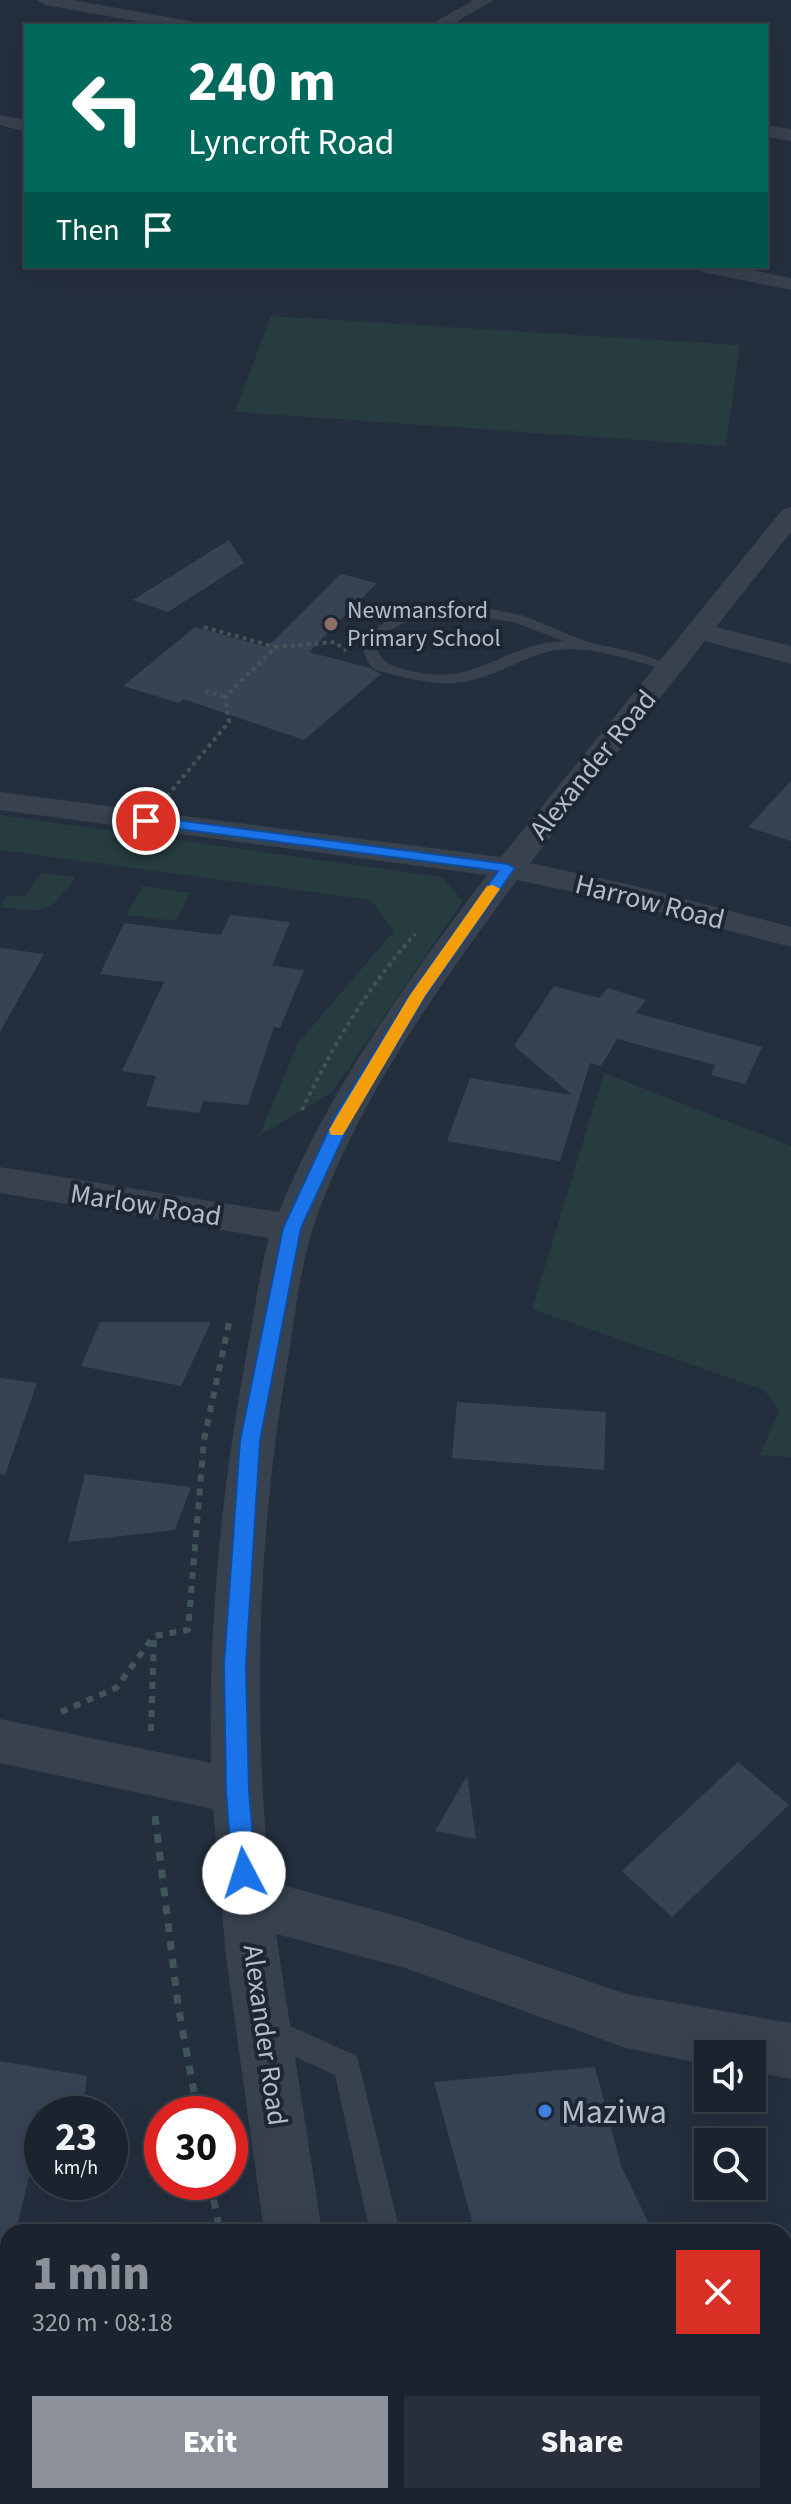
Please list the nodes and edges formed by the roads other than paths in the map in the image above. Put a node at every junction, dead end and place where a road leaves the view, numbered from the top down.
1 (45, 0) edge
2 (486, 0) edge
3 (179, 24) edge
4 (440, 24) edge
5 (0, 120) edge
6 (24, 126) edge
7 (768, 131) edge
8 (791, 135) edge
9 (712, 268) edge
10 (791, 284) edge
11 (791, 515) edge
12 (701, 632) junction
13 (585, 647) junction
14 (791, 655) edge
15 (671, 667) junction
16 (0, 801) edge
17 (508, 868) junction
18 (791, 937) edge
19 (0, 1180) edge
20 (292, 1228) junction
21 (0, 1741) edge
22 (237, 1791) junction
23 (247, 1901) junction
24 (265, 2028) junction
25 (791, 2051) edge
26 (292, 2224) edge
27 (383, 2224) edge

1 - 3 street
2 - 4 street
5 - 6 street
7 - 8 street
9 - 10 street
11 - 12 street, Alexander Road
12 - 14 street
12 - 15 street, Alexander Road
13 - 13 lane
13 - 15 lane
15 - 17 street, Alexander Road
16 - 17 street, Harrow Road
17 - 18 street, Harrow Road
17 - 20 street, Alexander Road
19 - 20 street, Marlow Road
20 - 22 street, Alexander Road
21 - 22 street
22 - 23 street, Alexander Road
23 - 24 street, Alexander Road
23 - 25 street
24 - 26 street, Alexander Road
24 - 27 lane

